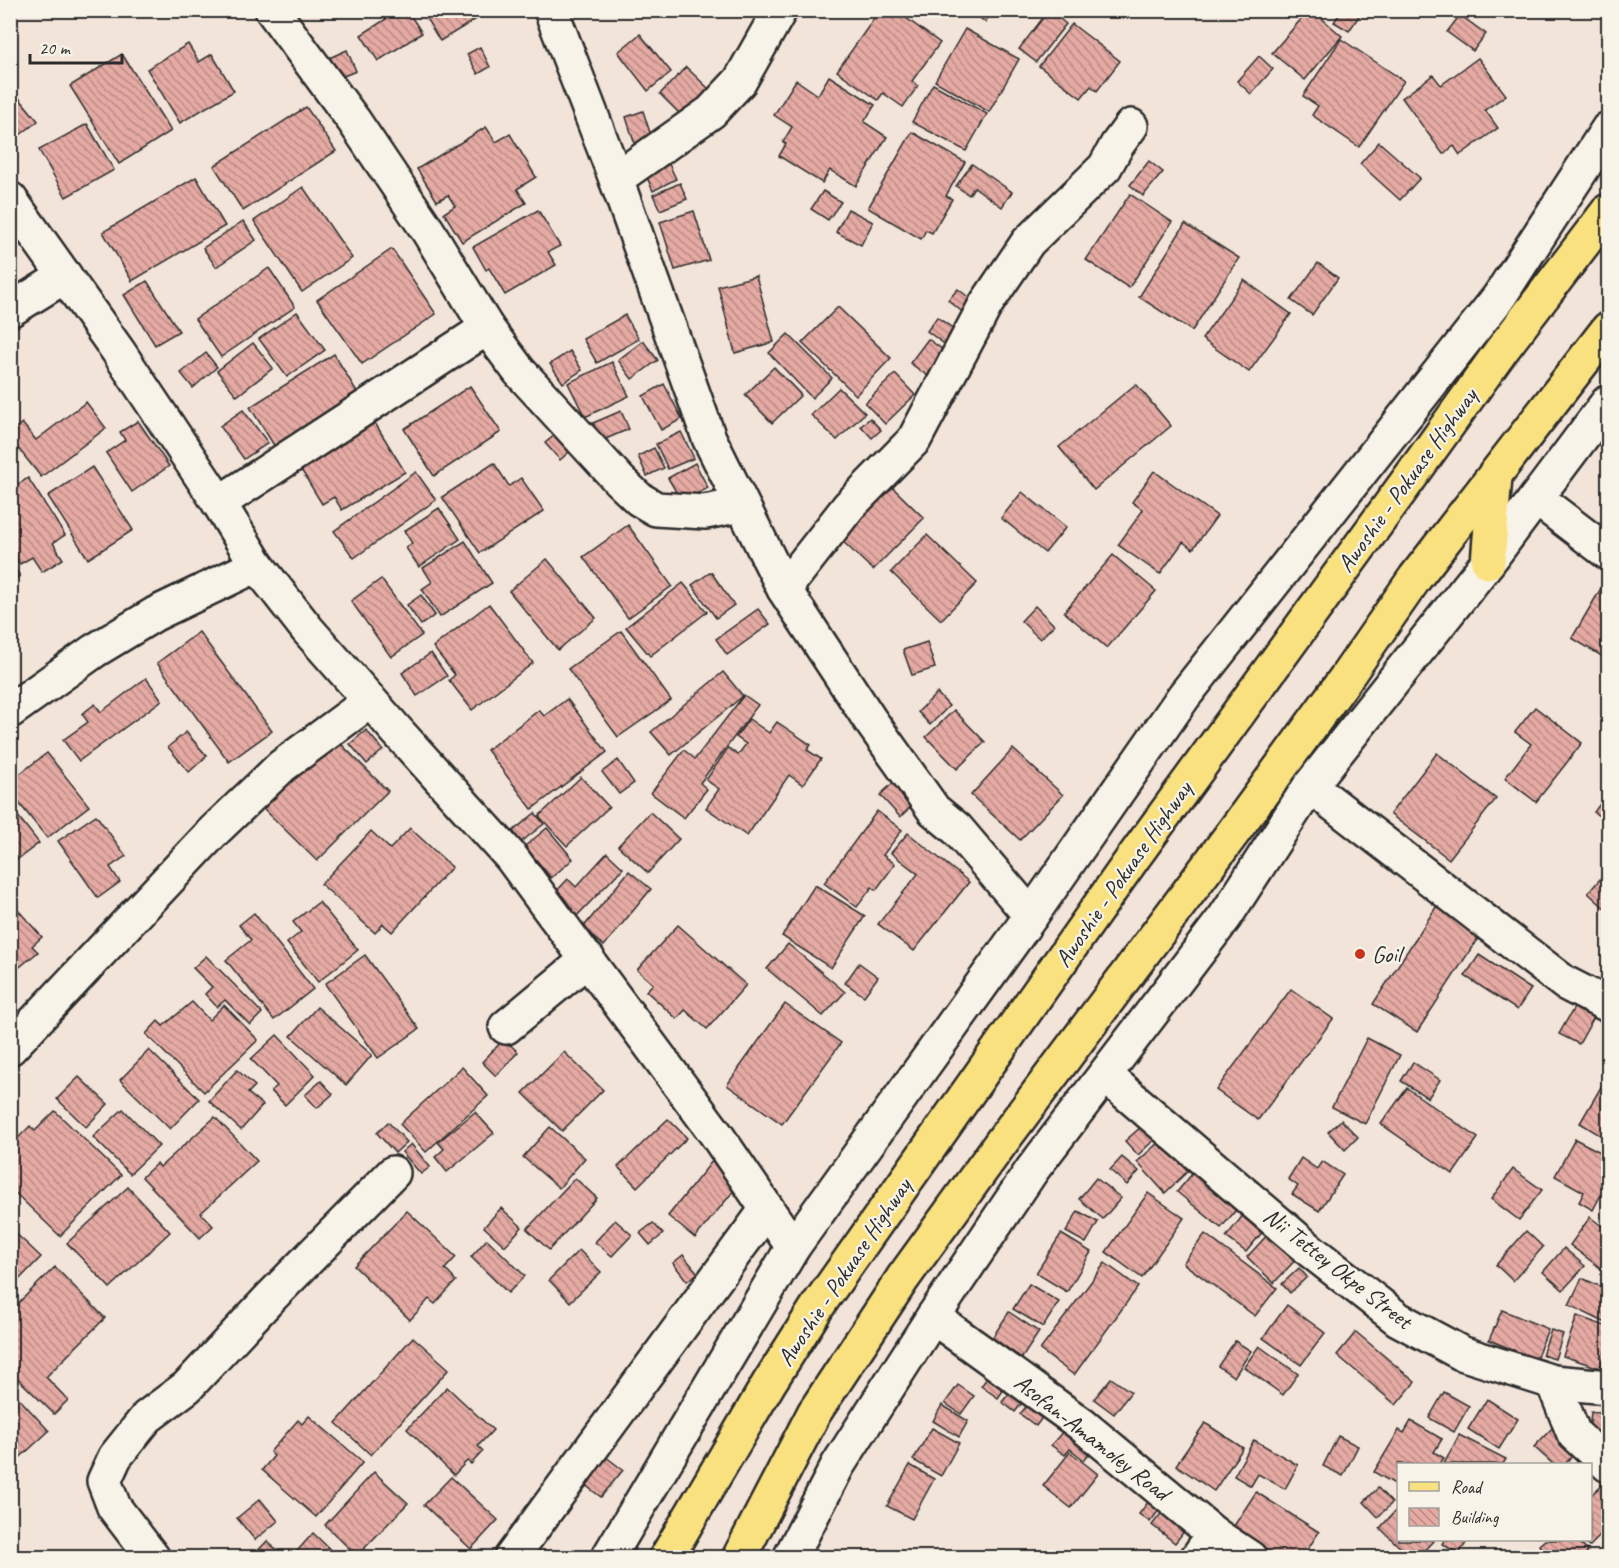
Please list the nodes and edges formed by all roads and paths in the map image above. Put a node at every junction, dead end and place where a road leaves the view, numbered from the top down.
1 (272, 10) edge
2 (551, 10) edge
3 (780, 10) edge
4 (1131, 126) dead end
5 (1608, 129) edge
6 (616, 179) junction
7 (10, 199) edge
8 (1608, 211) edge
9 (65, 276) junction
10 (10, 310) edge
11 (487, 328) junction
12 (1608, 329) edge
13 (1608, 402) edge
14 (1494, 477) junction
15 (1536, 498) junction
16 (219, 503) junction
17 (741, 505) junction
18 (1608, 553) edge
19 (1488, 562) junction
20 (256, 565) junction
21 (784, 589) junction
22 (370, 701) junction
23 (10, 711) edge
24 (1310, 786) junction
25 (1031, 916) junction
26 (588, 959) junction
27 (1608, 1005) edge
28 (506, 1027) dead end
29 (10, 1048) edge
30 (1105, 1075) junction
31 (393, 1173) dead end
32 (766, 1209) junction
33 (793, 1247) junction
34 (933, 1317) junction
35 (1553, 1382) junction
36 (1608, 1387) edge
37 (1608, 1466) edge
38 (1205, 1546) edge
39 (153, 1557) edge
40 (511, 1557) edge
41 (608, 1557) edge
42 (666, 1557) edge
43 (739, 1557) edge
44 (790, 1557) edge
45 (1250, 1557) edge

1 - 11 street
2 - 6 street
3 - 6 street
4 - 21 street
5 - 25 street
6 - 17 street
7 - 9 street
8 - 42 main road, Awoshie - Pokuase Highway
9 - 10 street
9 - 16 street
11 - 16 street
11 - 17 street
12 - 14 main road
13 - 15 street
14 - 19 main road
14 - 43 main road
15 - 18 street
15 - 19 street
16 - 20 street
17 - 21 street
19 - 24 street
20 - 22 street
20 - 23 street
21 - 25 street
22 - 26 street
22 - 29 street
24 - 27 street
24 - 30 street
25 - 33 street
26 - 28 street
26 - 32 street
30 - 34 street
30 - 35 street, Nii Tettey Okpe Street
31 - 39 street
32 - 33 street
32 - 40 street
33 - 41 street
34 - 38 street, Asofan-Amamoley Road
34 - 44 street
35 - 36 street, Nii Tettey Okpe Street
35 - 37 street
38 - 45 street, Asofan-Amamoley Road

